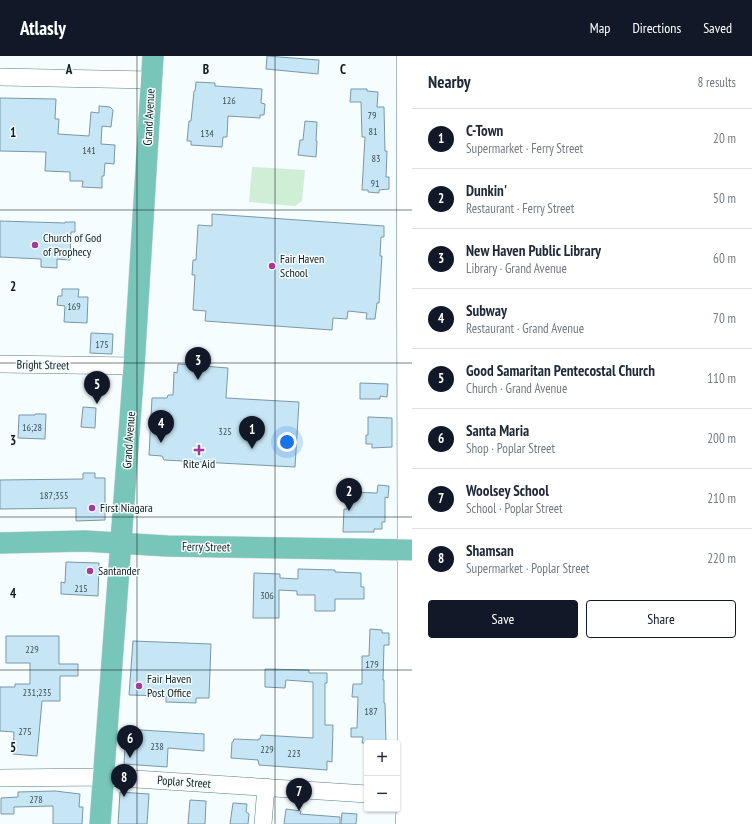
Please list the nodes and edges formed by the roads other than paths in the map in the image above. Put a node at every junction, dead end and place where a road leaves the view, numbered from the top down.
1 (152, 56) edge
2 (405, 56) edge
3 (0, 77) edge
4 (151, 80) junction
5 (0, 364) edge
6 (134, 366) junction
7 (0, 543) edge
8 (122, 543) junction
9 (409, 550) edge
10 (104, 777) junction
11 (0, 778) edge
12 (266, 787) junction
13 (364, 794) edge
14 (405, 796) edge
15 (100, 824) edge
16 (263, 824) edge
17 (404, 824) edge

1 - 4 main road, Grand Avenue
2 - 9 street
3 - 4 street
4 - 6 main road, Grand Avenue
5 - 6 street, Bright Street
6 - 8 main road, Grand Avenue
7 - 8 main road, Ferry Street
8 - 9 main road, Ferry Street
8 - 10 main road, Grand Avenue
9 - 14 street
10 - 11 street, Poplar Street
10 - 12 street, Poplar Street
10 - 15 main road, Grand Avenue
12 - 13 street, Poplar Street
12 - 16 street
14 - 17 street

